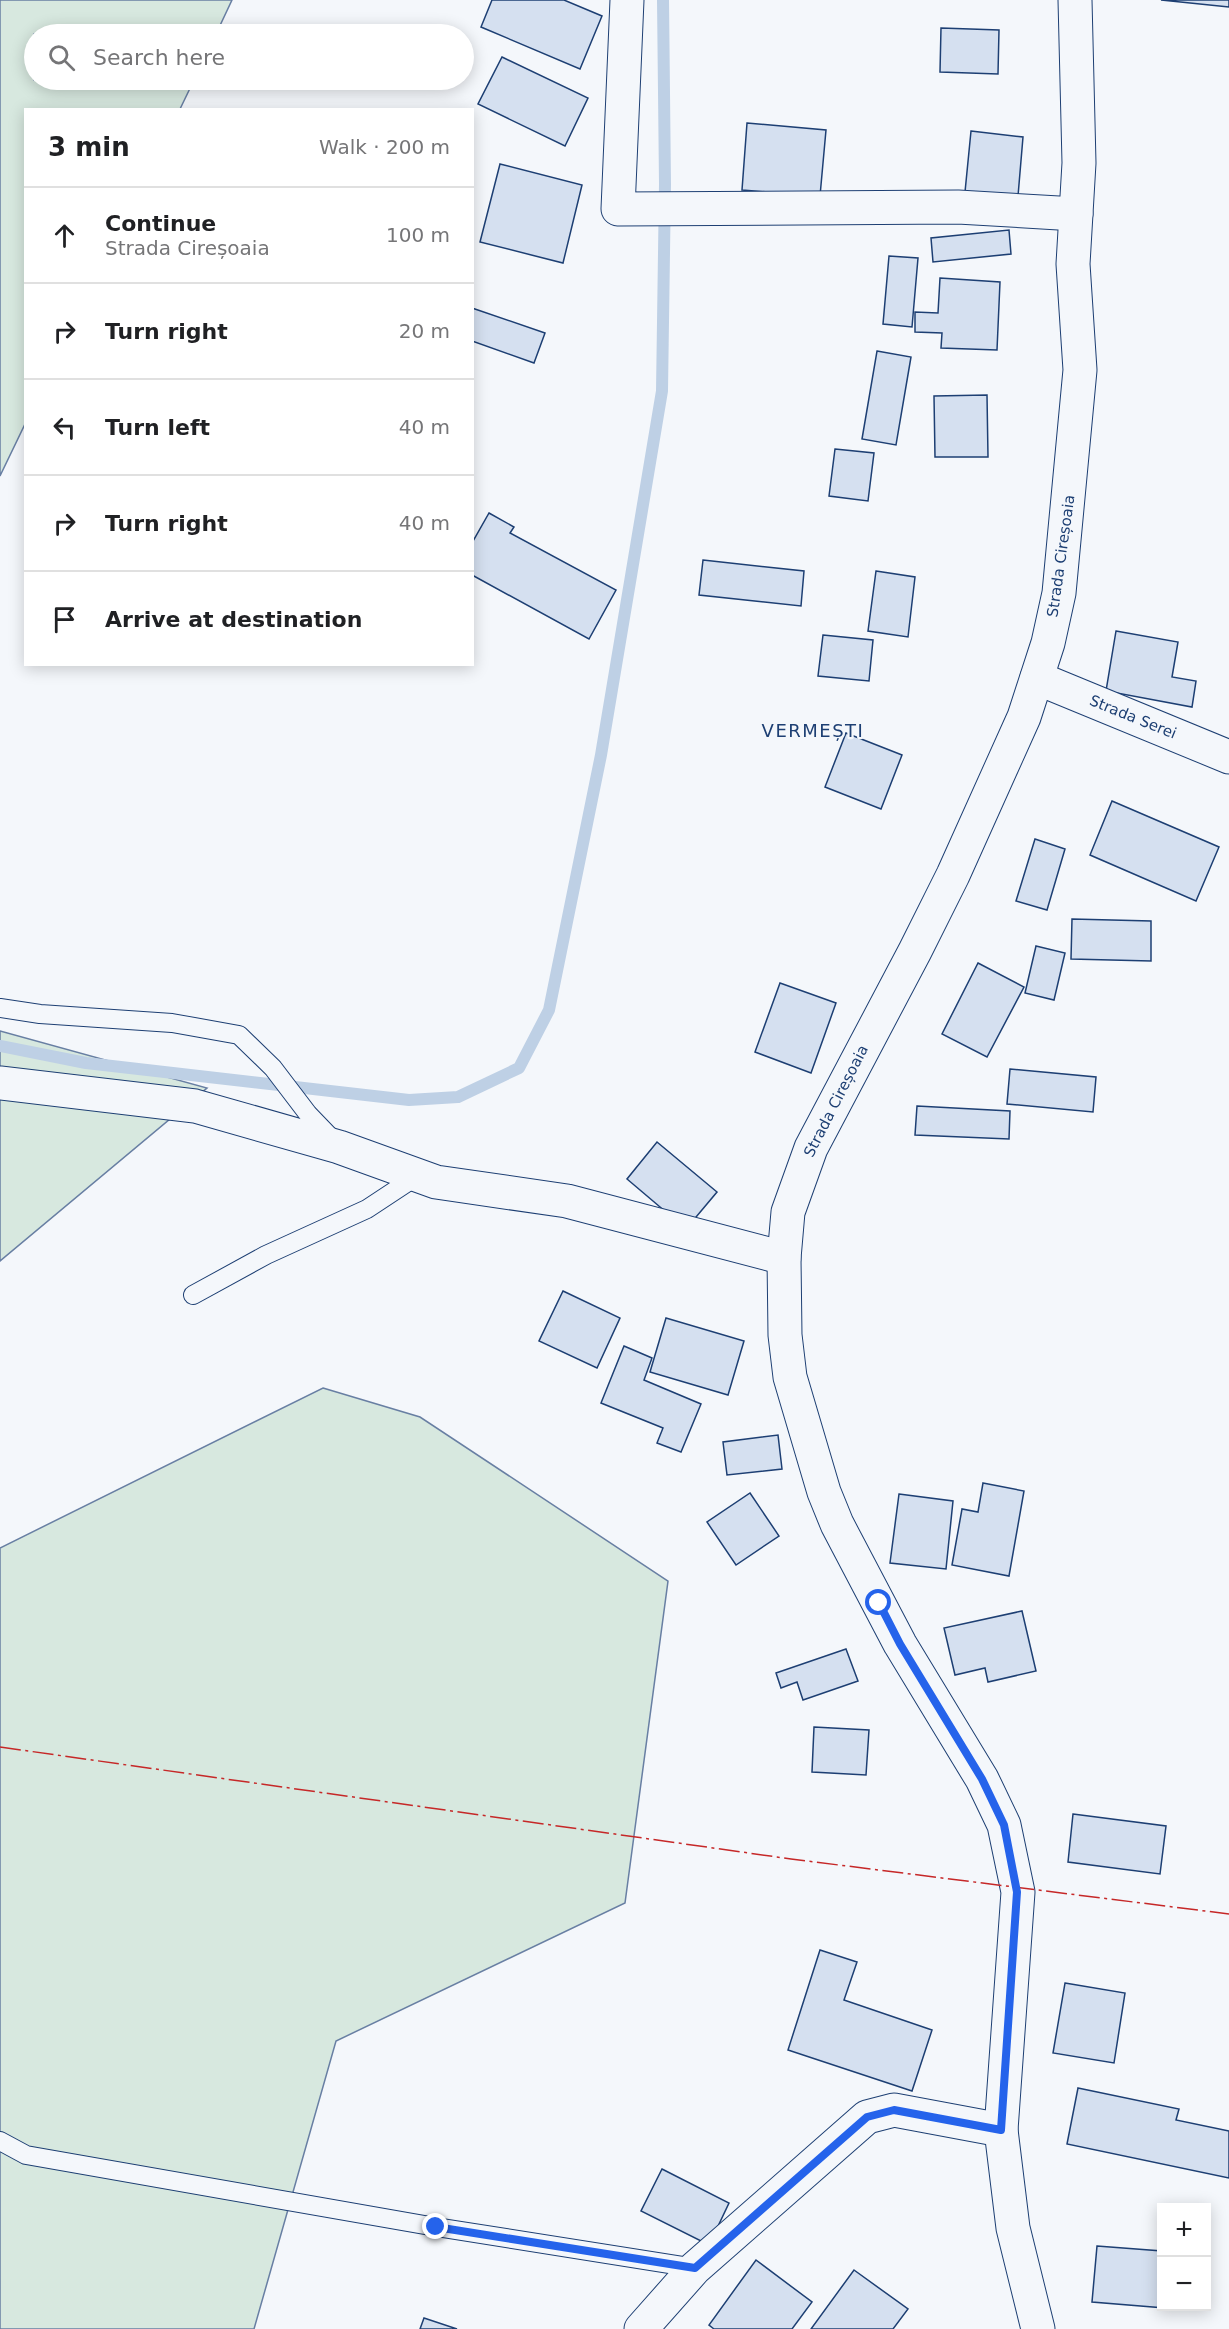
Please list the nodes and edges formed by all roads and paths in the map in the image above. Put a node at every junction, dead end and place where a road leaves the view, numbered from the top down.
1 (627, 0) edge
2 (1075, 0) edge
3 (1076, 214) junction
4 (1037, 678) junction
5 (1229, 757) edge
6 (0, 1008) edge
7 (0, 1083) edge
8 (339, 1147) junction
9 (417, 1176) junction
10 (784, 1258) junction
11 (194, 1296) dead end
12 (1001, 2130) junction
13 (0, 2141) edge
14 (695, 2268) junction
15 (641, 2329) edge
16 (1038, 2329) edge

1 - 3 street
2 - 3 street, Strada Cireșoaia
3 - 4 street, Strada Cireșoaia
4 - 5 street, Strada Serei
4 - 10 street, Strada Cireșoaia
6 - 8 lane
7 - 8 street
8 - 9 street
9 - 10 street
9 - 11 lane
10 - 12 street, Strada Cireșoaia
12 - 14 street
12 - 16 street, Strada Cireșoaia
13 - 14 lane
14 - 15 street

